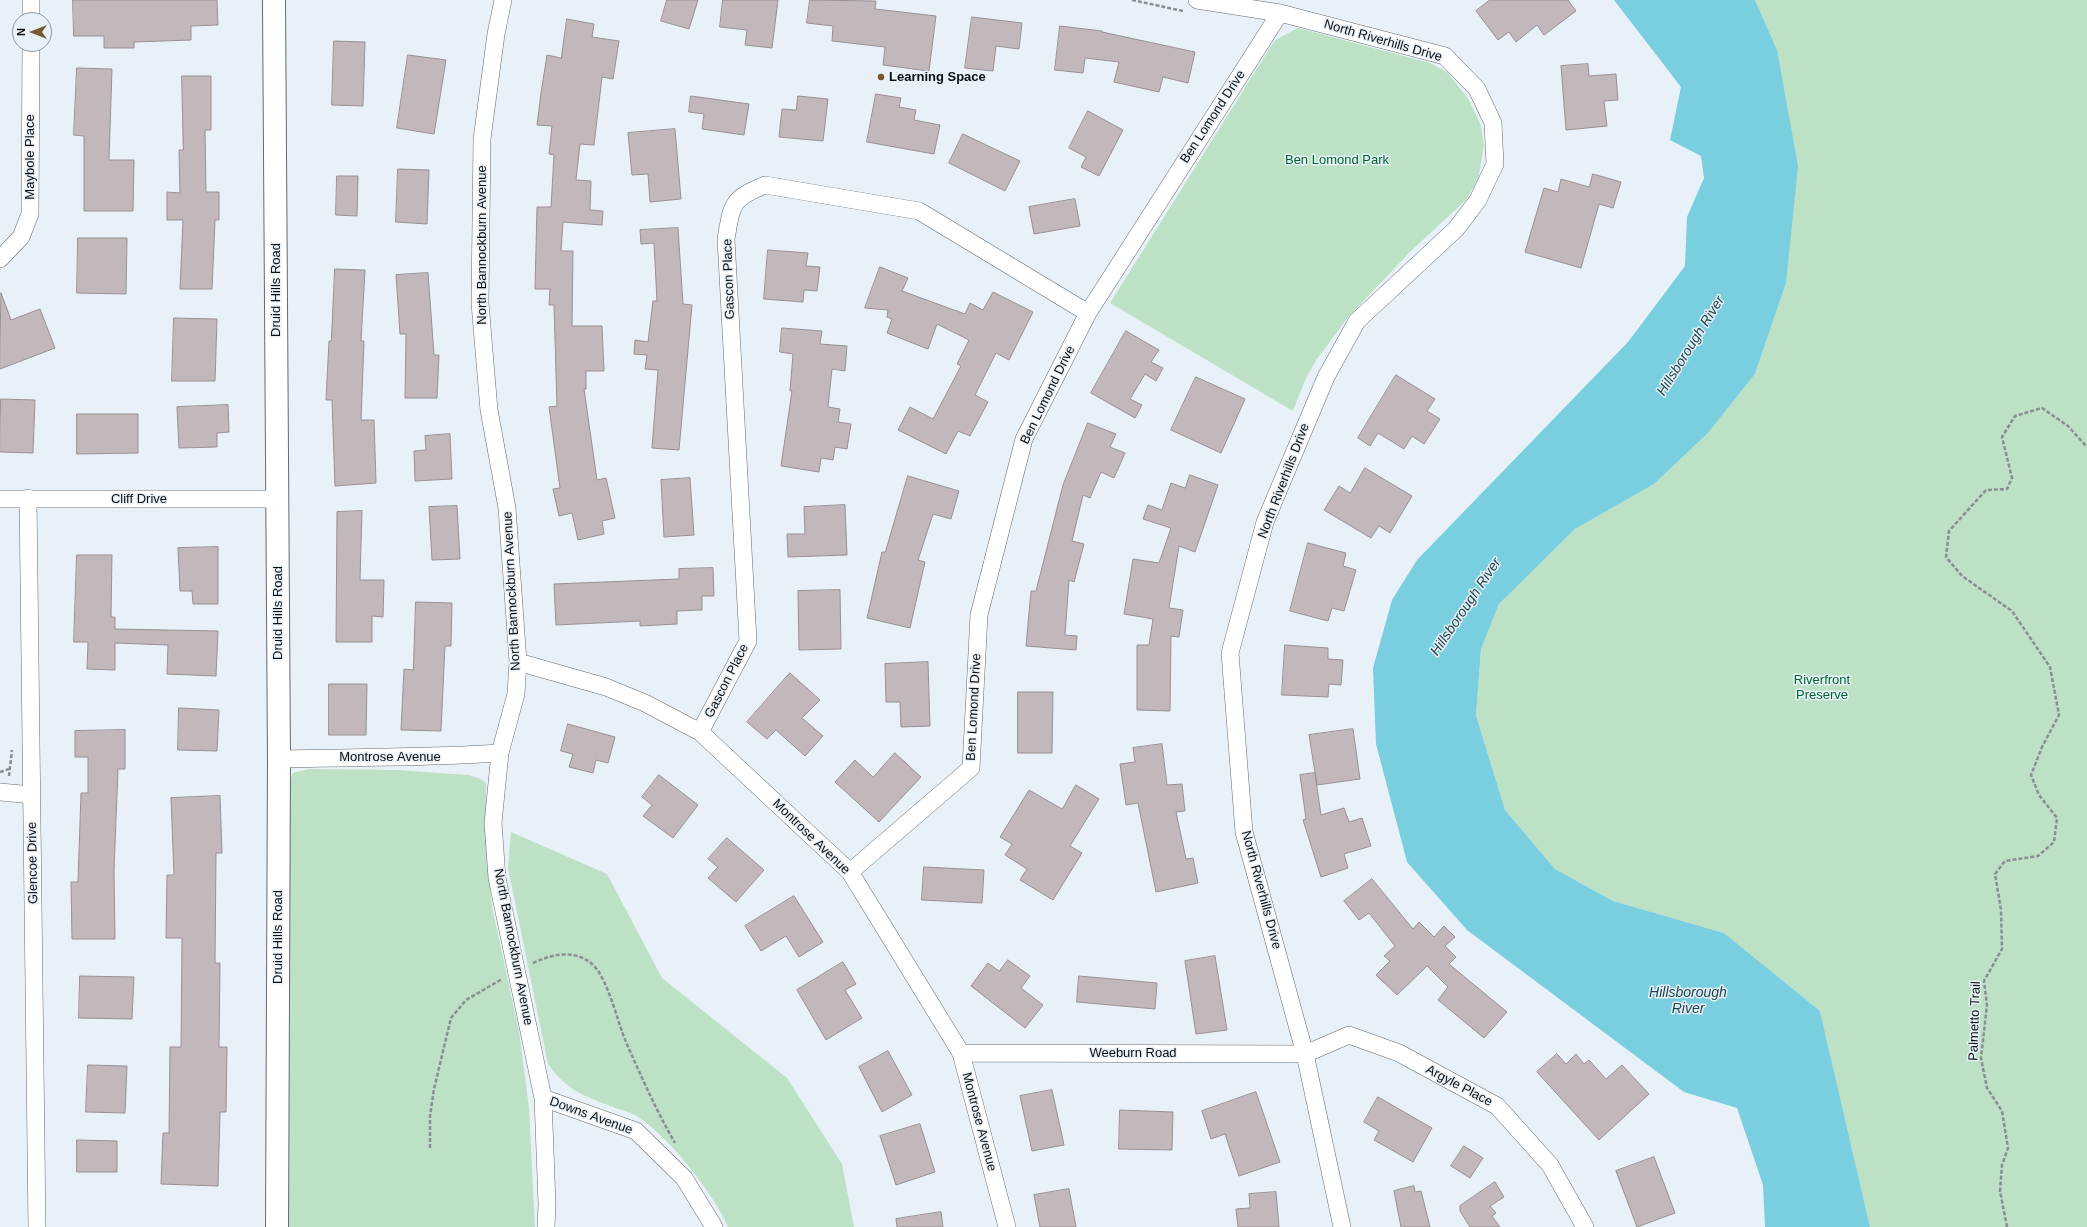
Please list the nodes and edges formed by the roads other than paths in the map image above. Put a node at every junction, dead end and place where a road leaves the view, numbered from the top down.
1 (31, 0) edge
2 (274, 0) edge
3 (504, 0) edge
4 (1198, 0) edge
5 (31, 12) edge
6 (1280, 13) junction
7 (31, 52) edge
8 (0, 259) edge
9 (1088, 312) junction
10 (28, 498) junction
11 (0, 499) edge
12 (277, 500) junction
13 (518, 662) junction
14 (700, 732) junction
15 (500, 753) junction
16 (279, 759) junction
17 (0, 792) edge
18 (32, 795) junction
19 (850, 872) junction
20 (961, 1053) junction
21 (1305, 1054) junction
22 (543, 1098) junction
23 (37, 1227) edge
24 (277, 1227) edge
25 (546, 1227) edge
26 (714, 1227) edge
27 (1007, 1227) edge
28 (1342, 1227) edge
29 (1585, 1227) edge

1 - 5 street
2 - 12 street, Druid Hills Road
3 - 13 street, North Bannockburn Avenue
4 - 6 street, North Riverhills Drive
6 - 9 street, Ben Lomond Drive
6 - 21 street, North Riverhills Drive
7 - 8 street, Maybole Place
9 - 14 street, Gascon Place
9 - 19 street, Ben Lomond Drive
10 - 11 street, Cliff Drive
10 - 12 street, Cliff Drive
10 - 18 street, Glencoe Drive
12 - 16 street, Druid Hills Road
13 - 14 street, Montrose Avenue
13 - 15 street, North Bannockburn Avenue
14 - 19 street, Montrose Avenue
15 - 16 street, Montrose Avenue
15 - 22 street, North Bannockburn Avenue
16 - 24 street, Druid Hills Road
17 - 18 street
18 - 23 street, Glencoe Drive
19 - 20 street, Montrose Avenue
20 - 21 street, Weeburn Road
20 - 27 street, Montrose Avenue
21 - 28 street, North Riverhills Drive
21 - 29 street, Argyle Place
22 - 25 street, North Bannockburn Avenue
22 - 26 street, Downs Avenue

